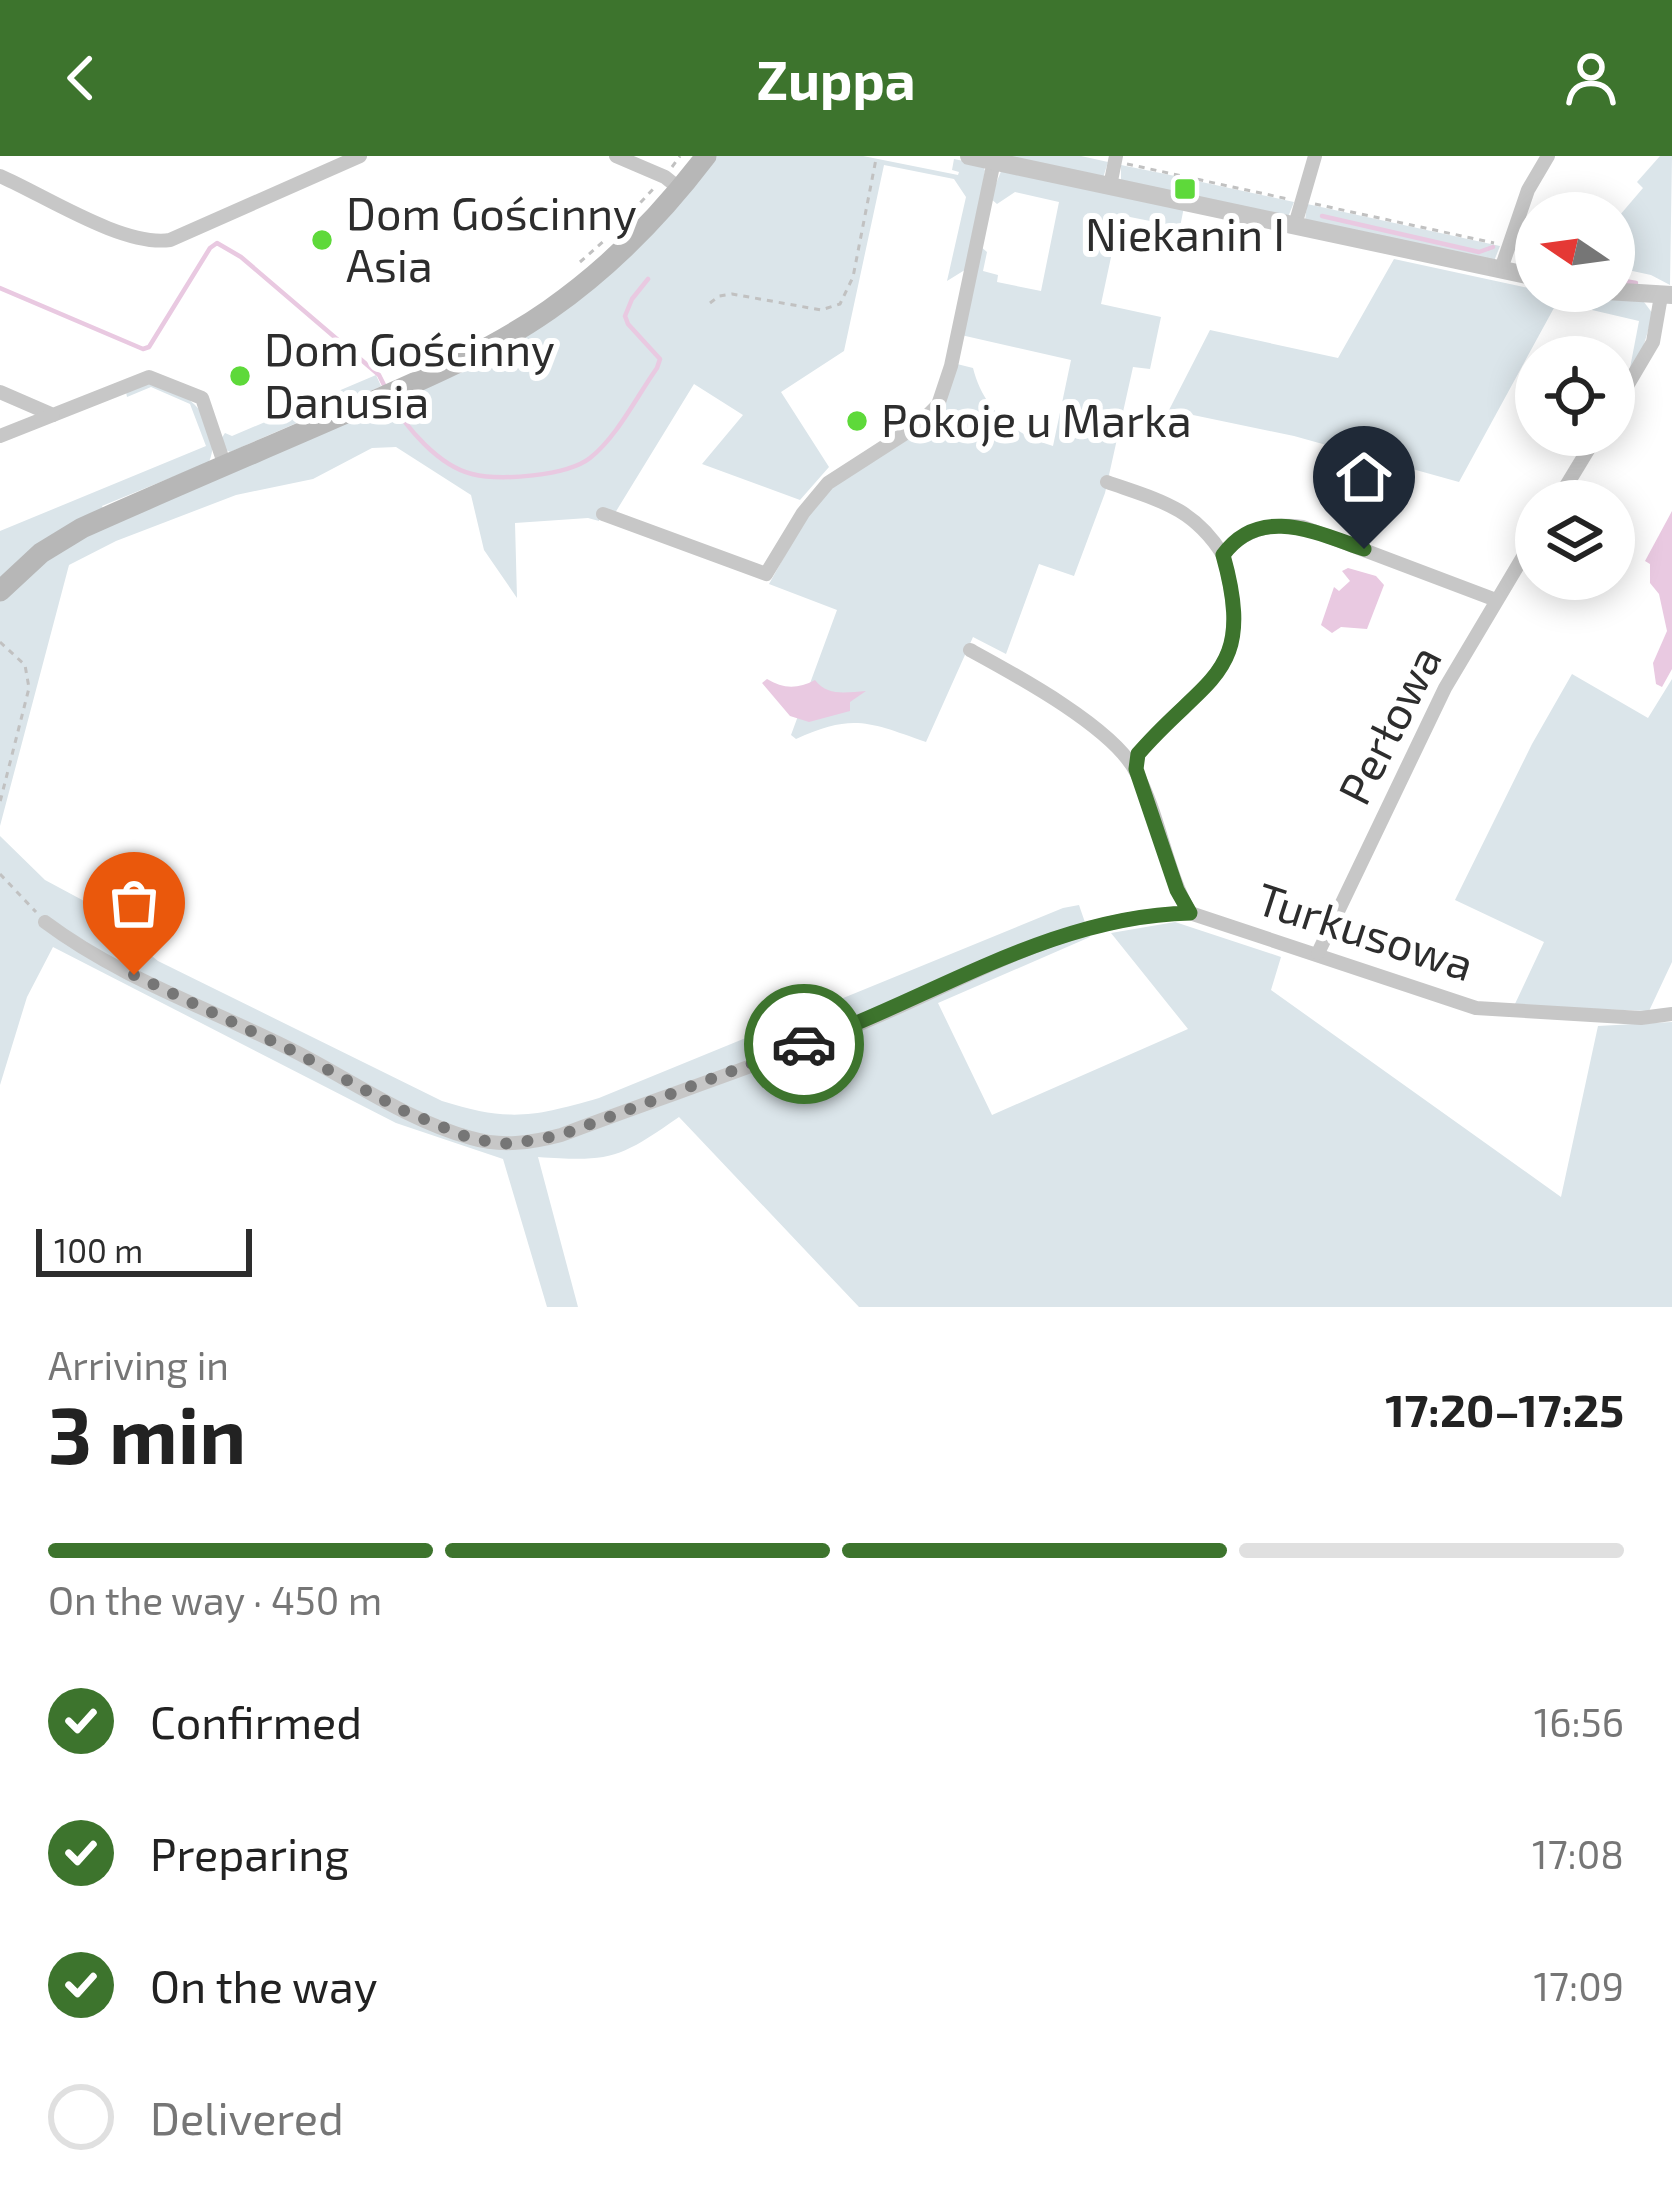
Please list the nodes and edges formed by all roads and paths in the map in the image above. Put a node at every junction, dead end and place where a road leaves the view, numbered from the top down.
1 (360, 156) edge
2 (616, 156) edge
3 (680, 156) edge
4 (706, 156) edge
5 (969, 156) edge
6 (1316, 156) edge
7 (1547, 156) edge
8 (876, 159) edge
9 (1118, 159) edge
10 (994, 161) junction
11 (0, 176) edge
12 (672, 183) junction
13 (1110, 186) junction
14 (1294, 200) dead end
15 (1307, 203) dead end
16 (1295, 225) junction
17 (1501, 244) dead end
18 (577, 264) dead end
19 (1501, 269) junction
20 (1515, 272) edge
21 (1635, 293) edge
22 (1666, 296) edge
23 (710, 303) dead end
24 (1635, 372) edge
25 (0, 392) edge
26 (53, 415) junction
27 (0, 436) edge
28 (225, 466) junction
29 (1108, 482) dead end
30 (602, 514) dead end
31 (1223, 555) junction
32 (1515, 569) edge
33 (2, 590) edge
34 (1496, 600) junction
35 (0, 642) edge
36 (970, 650) dead end
37 (1136, 769) junction
38 (0, 802) edge
39 (0, 874) edge
40 (1190, 913) junction
41 (46, 922) joint
42 (1318, 952) junction
43 (1672, 1015) edge

1 - 11 street
2 - 12 street
3 - 12 path
4 - 12 main road
5 - 10 street
6 - 16 street
7 - 19 street
8 - 23 path
9 - 13 street
9 - 14 path
10 - 13 street
10 - 30 street
12 - 18 path
12 - 28 main road
13 - 16 street
15 - 17 path
16 - 19 street
19 - 20 street
21 - 22 street
22 - 24 street
25 - 26 street
26 - 27 street
26 - 28 street
28 - 33 main road
29 - 31 street
31 - 34 street
31 - 37 street
32 - 34 street, Perłowa
34 - 42 street, Perłowa
35 - 38 path
36 - 37 street
37 - 40 street
39 - 41 path
40 - 41 street, Turkusowa
40 - 42 street, Turkusowa
42 - 43 street, Turkusowa

